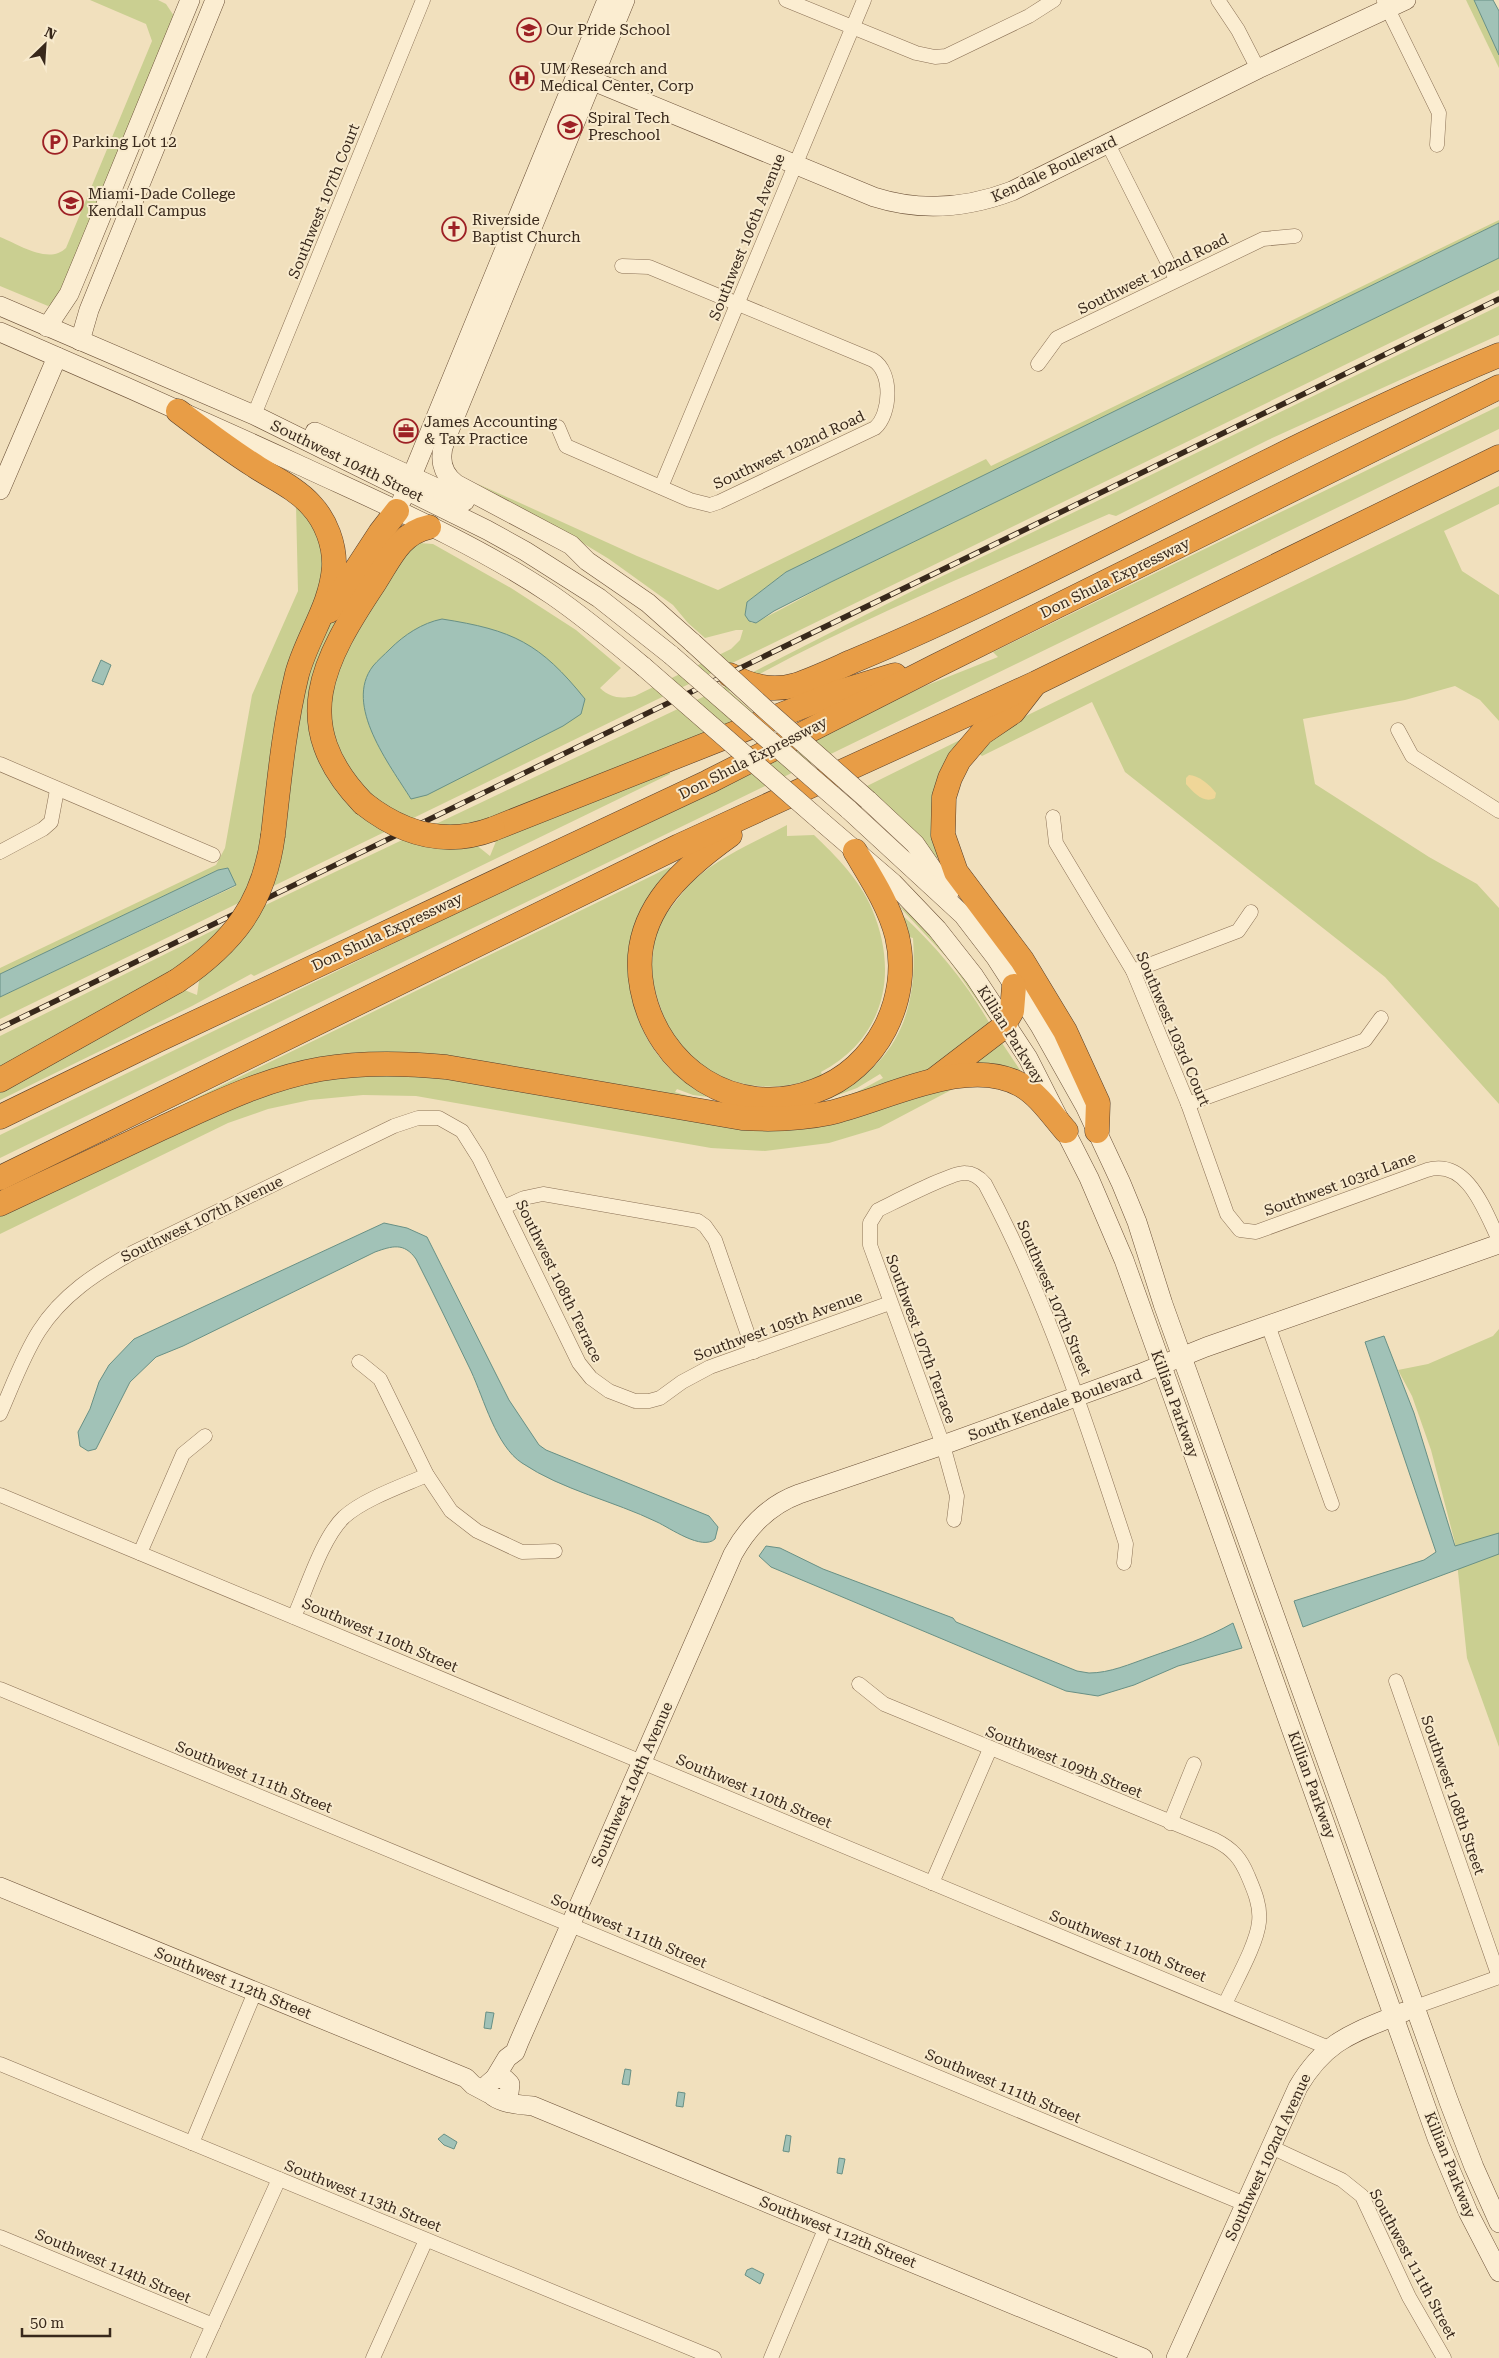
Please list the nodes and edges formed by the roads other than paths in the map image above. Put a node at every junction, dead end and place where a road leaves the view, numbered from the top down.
1 (190, 0) edge
2 (215, 0) edge
3 (423, 0) edge
4 (625, 0) edge
5 (786, 0) edge
6 (864, 0) edge
7 (1054, 0) edge
8 (1218, 0) edge
9 (1406, 0) edge
10 (1386, 4) edge
11 (609, 10) edge
12 (852, 27) junction
13 (1258, 69) junction
14 (584, 77) junction
15 (1108, 144) junction
16 (1437, 145) dead end
17 (794, 165) junction
18 (1295, 236) dead end
19 (622, 266) dead end
20 (1176, 279) junction
21 (737, 303) junction
22 (0, 306) edge
23 (47, 327) junction
24 (0, 332) edge
25 (80, 340) junction
26 (1499, 355) edge
27 (57, 357) junction
28 (1038, 364) dead end
29 (1499, 387) edge
30 (178, 411) junction
31 (254, 415) junction
32 (558, 427) dead end
33 (1499, 457) edge
34 (442, 460) junction
35 (661, 487) junction
36 (0, 490) edge
37 (410, 490) junction
38 (428, 526) junction
39 (587, 561) junction
40 (320, 622) junction
41 (671, 655) joint
42 (936, 666) junction
43 (644, 667) joint
44 (730, 675) junction
45 (1036, 683) junction
46 (1398, 730) dead end
47 (0, 764) edge
48 (57, 790) junction
49 (771, 805) junction
50 (1499, 812) edge
51 (1053, 817) dead end
52 (855, 851) junction
53 (0, 852) edge
54 (213, 855) dead end
55 (1251, 912) dead end
56 (964, 915) junction
57 (1133, 971) junction
58 (1014, 986) junction
59 (1381, 1018) dead end
60 (1006, 1023) junction
61 (0, 1080) edge
62 (933, 1081) junction
63 (1188, 1104) junction
64 (0, 1117) edge
65 (1066, 1131) junction
66 (1097, 1131) junction
67 (466, 1135) joint
68 (0, 1178) edge
69 (0, 1204) edge
70 (504, 1207) junction
71 (870, 1226) joint
72 (1243, 1231) joint
73 (1499, 1242) edge
74 (890, 1303) junction
75 (1268, 1325) junction
76 (754, 1352) junction
77 (1183, 1356) junction
78 (359, 1362) dead end
79 (1161, 1366) junction
80 (1078, 1397) junction
81 (655, 1400) joint
82 (1, 1411) edge
83 (205, 1436) dead end
84 (943, 1446) junction
85 (427, 1475) junction
86 (0, 1495) edge
87 (1332, 1504) dead end
88 (954, 1520) dead end
89 (757, 1521) joint
90 (556, 1551) dead end
91 (140, 1553) junction
92 (1124, 1564) dead end
93 (294, 1617) junction
94 (1396, 1681) dead end
95 (859, 1684) dead end
96 (0, 1688) edge
97 (990, 1748) junction
98 (643, 1762) junction
99 (1194, 1764) dead end
100 (1170, 1823) junction
101 (932, 1883) junction
102 (0, 1887) edge
103 (570, 1924) junction
104 (1499, 1977) edge
105 (254, 1992) junction
106 (1225, 2004) junction
107 (1415, 2007) junction
108 (1393, 2017) junction
109 (1329, 2048) junction
110 (0, 2064) edge
111 (500, 2087) junction
112 (192, 2143) junction
113 (1271, 2147) junction
114 (279, 2179) junction
115 (1245, 2204) junction
116 (1499, 2223) edge
117 (826, 2228) junction
118 (0, 2237) edge
119 (426, 2240) junction
120 (1499, 2272) edge
121 (213, 2326) junction
122 (198, 2358) edge
123 (373, 2358) edge
124 (714, 2358) edge
125 (771, 2358) edge
126 (1143, 2358) edge
127 (1176, 2358) edge
128 (1444, 2358) edge

1 - 23 main road
2 - 25 main road
3 - 31 street, Southwest 107th Court
4 - 11 main road
5 - 12 street
6 - 12 street, Southwest 106th Avenue
7 - 12 street
8 - 13 street
9 - 10 main road, Kendale Boulevard
10 - 13 main road, Kendale Boulevard
10 - 16 street
11 - 14 main road
12 - 17 street, Southwest 106th Avenue
13 - 15 main road, Kendale Boulevard
14 - 17 main road, Kendale Boulevard
14 - 34 main road
14 - 37 main road
15 - 17 main road, Kendale Boulevard
15 - 20 street
17 - 21 street, Southwest 106th Avenue
18 - 20 street, Southwest 102nd Road
19 - 21 street
20 - 28 street, Southwest 102nd Road
21 - 35 street, Southwest 106th Avenue
21 - 35 street, Southwest 102nd Road
22 - 23 main road, Southwest 104th Street
23 - 25 main road, Southwest 104th Street
24 - 27 main road, Southwest 104th Street
25 - 31 main road, Southwest 104th Street
26 - 44 highway
27 - 30 main road, Southwest 104th Street
27 - 36 main road
29 - 42 highway, Don Shula Expressway
30 - 37 main road, Southwest 104th Street
30 - 40 highway
31 - 37 main road, Southwest 104th Street
32 - 35 street
33 - 45 highway
34 - 37 main road
34 - 39 main road
37 - 38 main road, Southwest 104th Street
37 - 39 main road
37 - 40 highway
37 - 41 main road, Southwest 104th Street
38 - 42 highway, bridge
38 - 43 main road, Southwest 104th Street
39 - 44 main road, bridge
40 - 61 highway, bridge
41 - 56 main road, Killian Parkway, bridge
42 - 64 highway, Don Shula Expressway
43 - 52 main road, Killian Parkway, bridge
44 - 56 main road, bridge
45 - 49 highway
45 - 66 highway
46 - 50 street
47 - 48 street
48 - 53 street
48 - 54 street
49 - 52 highway
49 - 68 highway
51 - 57 street, Southwest 103rd Court
52 - 60 main road, Killian Parkway
55 - 57 street
56 - 58 main road, Killian Parkway
57 - 63 street, Southwest 103rd Court
58 - 60 highway
58 - 66 main road, Killian Parkway
59 - 63 street
60 - 62 highway
60 - 65 main road, Killian Parkway
62 - 65 highway
62 - 69 highway
63 - 72 street, Southwest 103rd Court
65 - 79 main road, Killian Parkway
66 - 77 main road, Killian Parkway
67 - 70 street, Southwest 108th Terrace
67 - 82 street, Southwest 107th Avenue
70 - 76 street
70 - 81 street, Southwest 108th Terrace
71 - 74 street, Southwest 107th Terrace
71 - 80 street, Southwest 107th Street
72 - 73 street, Southwest 103rd Lane
73 - 75 main road, South Kendale Boulevard
74 - 76 street, Southwest 105th Avenue
74 - 84 street, Southwest 107th Terrace
75 - 77 main road, South Kendale Boulevard
75 - 87 street
76 - 81 street, Southwest 105th Avenue
77 - 79 main road, South Kendale Boulevard
77 - 107 main road, Killian Parkway
78 - 85 street
79 - 80 main road, South Kendale Boulevard
79 - 108 main road, Killian Parkway
80 - 84 main road, South Kendale Boulevard
80 - 92 street, Southwest 107th Street
83 - 91 street
84 - 88 street, Southwest 107th Terrace
84 - 89 main road, South Kendale Boulevard
85 - 90 street
85 - 93 street
86 - 91 street, Southwest 110th Street
89 - 98 main road, Southwest 104th Avenue
91 - 93 street, Southwest 110th Street
93 - 98 street, Southwest 110th Street
94 - 104 street, Southwest 108th Street
95 - 97 street, Southwest 109th Street
96 - 103 street, Southwest 111th Street
97 - 100 street, Southwest 109th Street
97 - 101 street
98 - 101 street, Southwest 110th Street
98 - 103 main road, Southwest 104th Avenue
99 - 100 street
100 - 106 street, Southwest 109th Street
101 - 106 street, Southwest 110th Street
102 - 105 main road, Southwest 112th Street
103 - 111 main road, Southwest 104th Avenue
103 - 115 street, Southwest 111th Street
104 - 107 street, Southwest 102nd Avenue
105 - 111 main road, Southwest 112th Street
105 - 112 street
106 - 109 street, Southwest 110th Street
107 - 108 main road, Southwest 102nd Avenue
107 - 116 main road, Killian Parkway
108 - 109 main road, Southwest 102nd Avenue
108 - 120 main road, Killian Parkway
109 - 113 main road, Southwest 102nd Avenue
110 - 112 street, Southwest 113th Street
111 - 117 main road, Southwest 112th Street
112 - 114 street, Southwest 113th Street
113 - 115 main road, Southwest 102nd Avenue
113 - 128 street, Southwest 111th Street
114 - 119 street, Southwest 113th Street
114 - 121 street
115 - 127 main road, Southwest 102nd Avenue
117 - 125 street
117 - 126 main road, Southwest 112th Street
118 - 121 street, Southwest 114th Street
119 - 123 street
119 - 124 street, Southwest 113th Street
121 - 122 street

